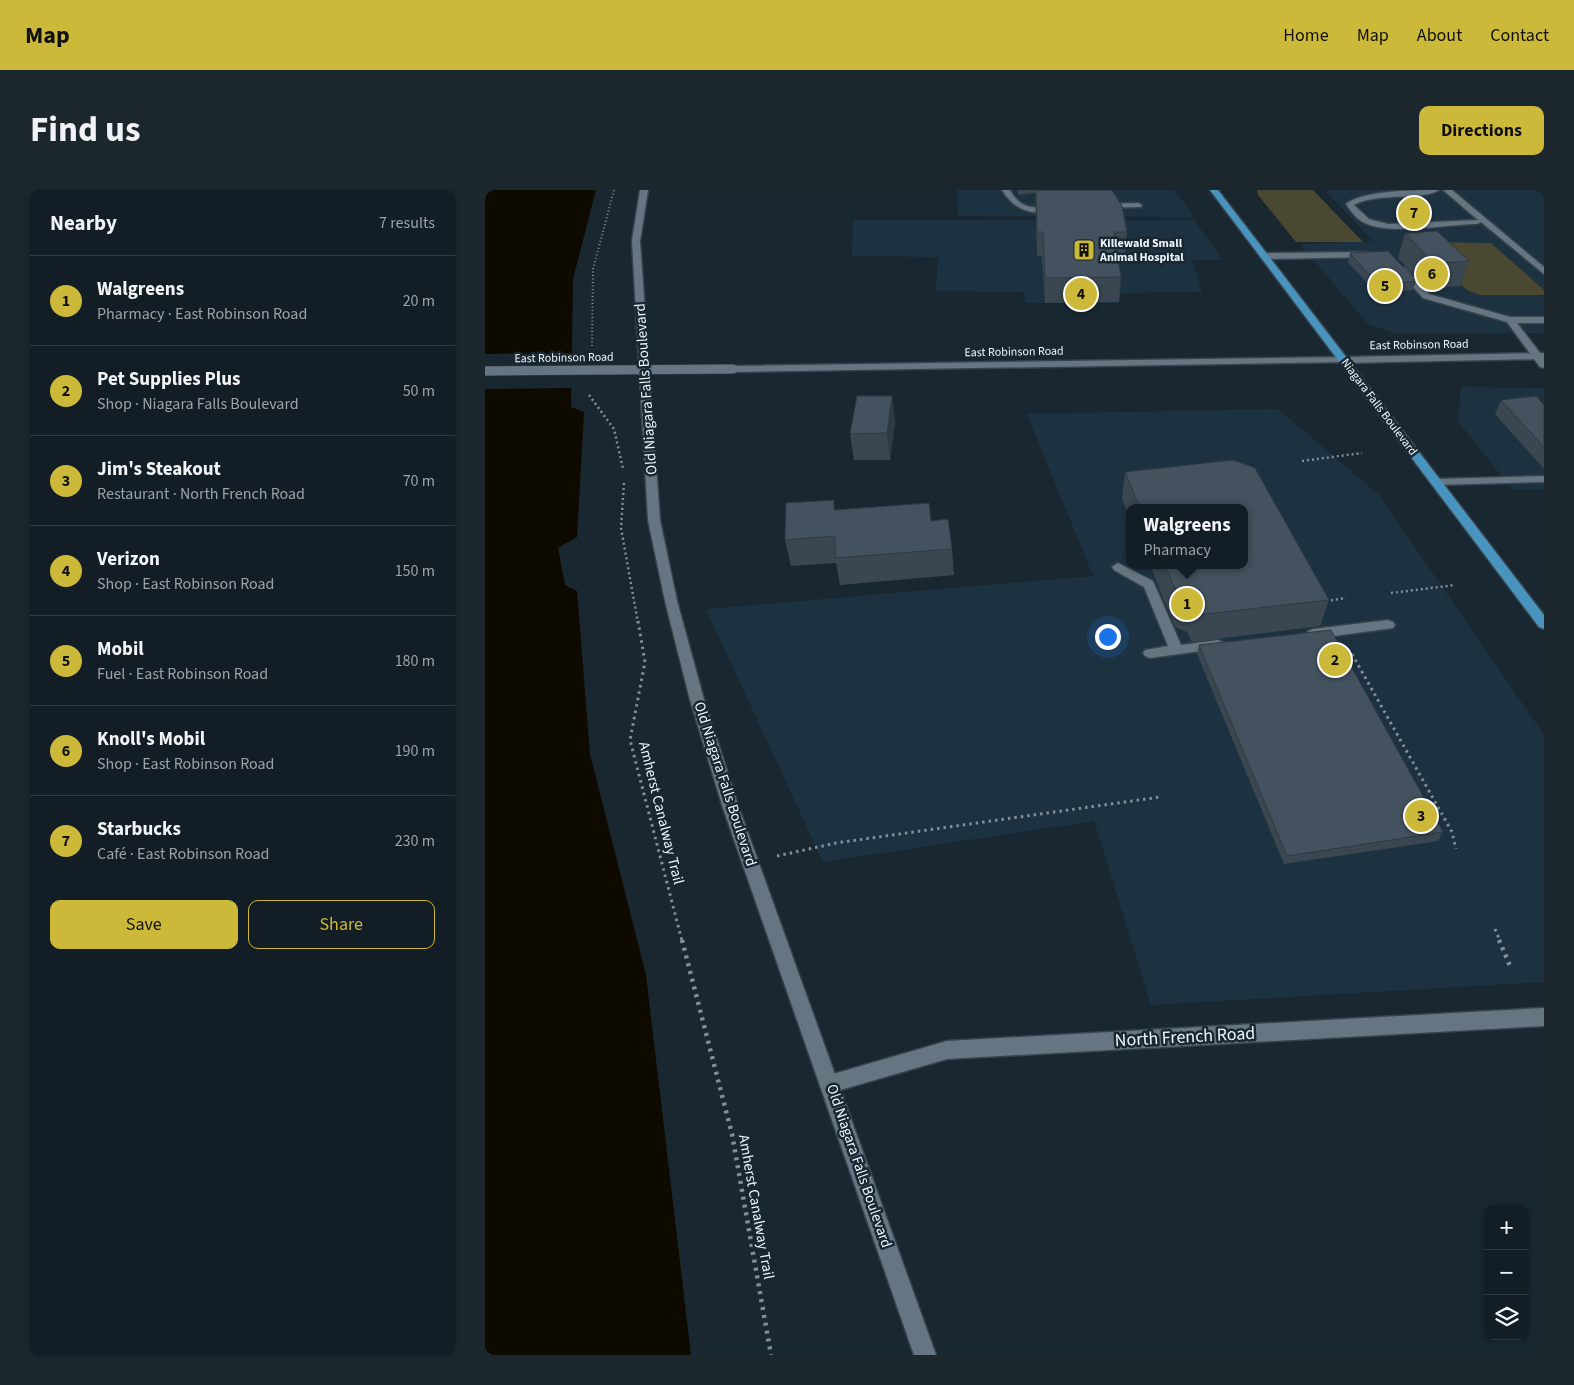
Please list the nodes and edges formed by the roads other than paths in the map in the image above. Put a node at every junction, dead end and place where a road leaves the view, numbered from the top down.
1 (644, 190) edge
2 (1006, 190) edge
3 (1214, 190) edge
4 (1435, 190) edge
5 (1447, 190) edge
6 (1139, 205) dead end
7 (1089, 207) edge
8 (1062, 209) edge
9 (1477, 222) dead end
10 (1379, 255) edge
11 (1264, 256) junction
12 (1395, 262) edge
13 (1544, 271) edge
14 (1510, 320) junction
15 (1544, 320) edge
16 (1542, 359) edge
17 (1344, 360) junction
18 (485, 371) edge
19 (1544, 479) edge
20 (1436, 482) junction
21 (1118, 567) dead end
22 (1544, 624) edge
23 (1388, 625) dead end
24 (1298, 635) edge
25 (1232, 643) edge
26 (1176, 650) junction
27 (1150, 653) dead end
28 (1544, 1017) edge
29 (830, 1084) junction
30 (925, 1355) edge

1 - 29 street, Old Niagara Falls Boulevard
2 - 8 street
3 - 11 main road, Niagara Falls Boulevard
4 - 9 street
5 - 13 street
6 - 7 street
10 - 11 street
11 - 17 main road, Niagara Falls Boulevard
12 - 14 street
14 - 15 street
14 - 16 street
16 - 17 street, East Robinson Road
17 - 18 street, East Robinson Road, bridge
17 - 20 main road, Niagara Falls Boulevard
19 - 20 street
20 - 22 main road, Niagara Falls Boulevard
21 - 26 street
23 - 24 street
25 - 26 street
26 - 27 street
28 - 29 street, North French Road
29 - 30 street, Old Niagara Falls Boulevard

